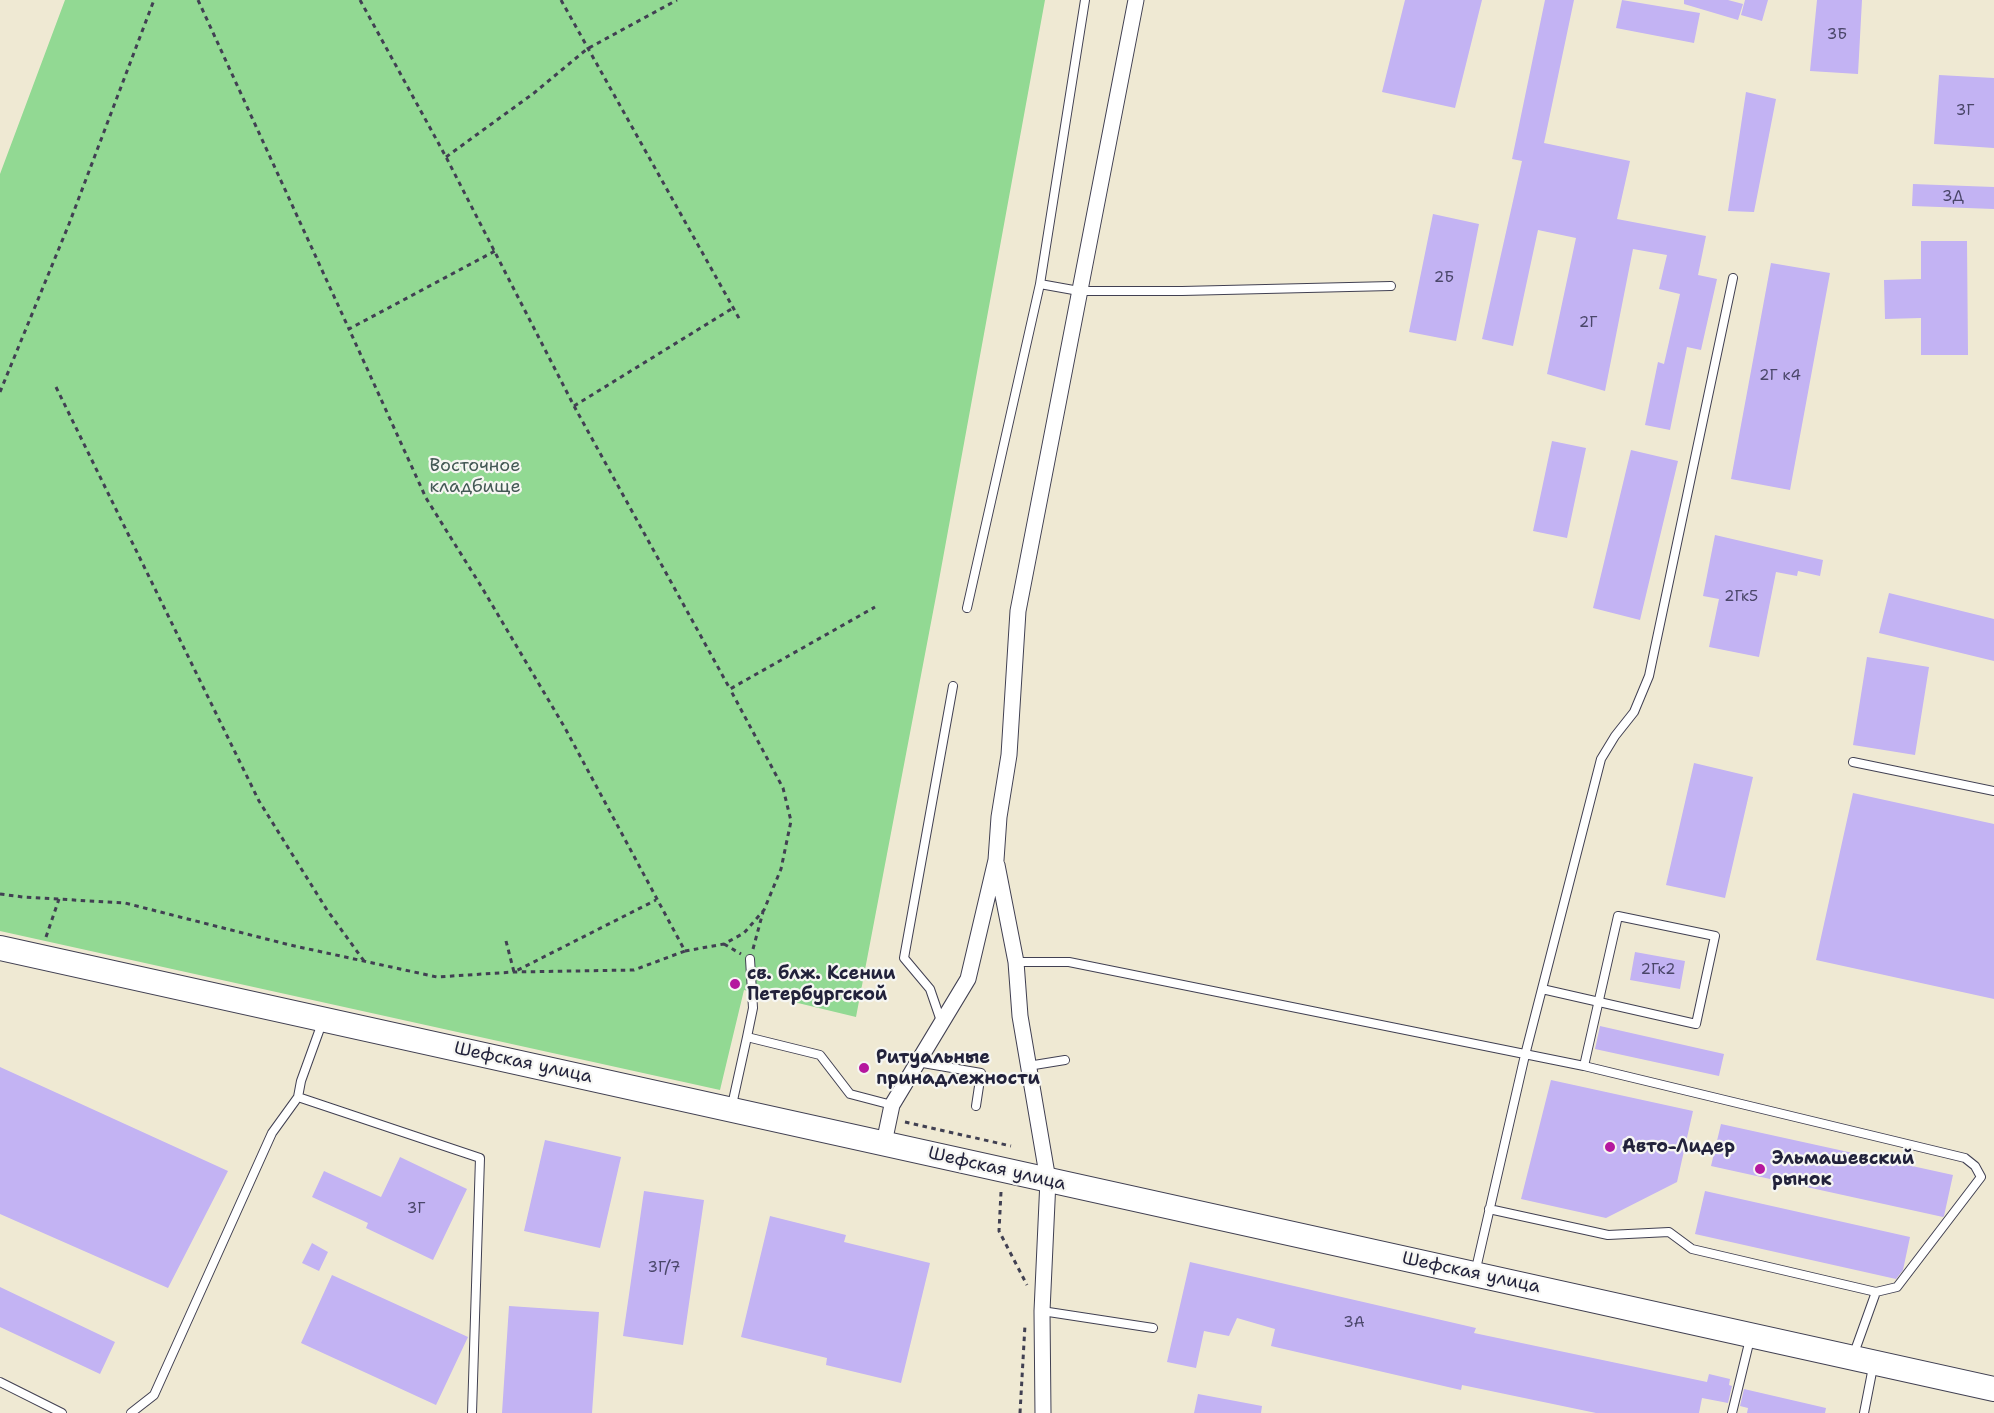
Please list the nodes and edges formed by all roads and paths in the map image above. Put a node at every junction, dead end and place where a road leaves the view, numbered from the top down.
1 (154, 0) edge
2 (198, 0) edge
3 (360, 0) edge
4 (561, 0) edge
5 (677, 0) edge
6 (1085, 0) edge
7 (1136, 0) edge
8 (587, 49) junction
9 (446, 157) junction
10 (495, 251) junction
11 (1732, 278) dead end
12 (1041, 284) junction
13 (1391, 286) dead end
14 (1079, 291) junction
15 (733, 308) junction
16 (741, 320) dead end
17 (349, 329) junction
18 (56, 387) dead end
19 (0, 392) edge
20 (574, 406) junction
21 (875, 607) dead end
22 (967, 608) dead end
23 (953, 686) dead end
24 (730, 689) junction
25 (1853, 762) dead end
26 (1994, 791) edge
27 (996, 860) junction
28 (0, 894) edge
29 (59, 899) junction
30 (656, 900) junction
31 (764, 910) junction
32 (506, 941) dead end
33 (724, 944) junction
34 (0, 948) edge
35 (685, 951) junction
36 (40, 957) junction
37 (750, 959) junction
38 (364, 961) junction
39 (1016, 962) junction
40 (514, 972) junction
41 (1542, 988) junction
42 (1597, 1001) junction
43 (324, 1019) junction
44 (941, 1021) junction
45 (747, 1036) junction
46 (1525, 1055) junction
47 (1065, 1060) dead end
48 (917, 1062) junction
49 (1028, 1066) junction
50 (1584, 1066) junction
51 (298, 1097) junction
52 (976, 1106) dead end
53 (731, 1109) junction
54 (890, 1112) junction
55 (884, 1143) junction
56 (1011, 1146) dead end
57 (1048, 1180) junction
58 (1001, 1192) dead end
59 (1490, 1209) junction
60 (1474, 1274) junction
61 (1027, 1285) dead end
62 (1876, 1292) junction
63 (1042, 1311) junction
64 (1025, 1320) dead end
65 (1153, 1328) dead end
66 (1752, 1335) junction
67 (1864, 1360) junction
68 (0, 1382) edge
69 (1994, 1389) edge
70 (62, 1413) edge
71 (131, 1413) edge
72 (472, 1413) edge
73 (1020, 1413) edge
74 (1043, 1413) edge
75 (1732, 1413) edge
76 (1864, 1413) edge

1 - 19 path
2 - 17 path
3 - 9 path
4 - 8 path
5 - 8 path
6 - 12 lane
7 - 14 street
8 - 9 path
8 - 15 path
9 - 10 path
10 - 17 path
10 - 20 path
11 - 41 lane
12 - 14 lane
12 - 22 lane
13 - 14 lane
14 - 27 street
15 - 16 path
15 - 20 path
17 - 30 path
18 - 38 path
20 - 24 path
21 - 24 path
23 - 44 lane
24 - 31 path
25 - 26 lane
27 - 39 street
27 - 44 street
28 - 29 path
29 - 36 path
29 - 38 path
30 - 35 path
30 - 40 path
31 - 33 path
31 - 37 path
32 - 40 path
33 - 35 path
33 - 37 path
34 - 36 main road, Шефская улица
35 - 40 path
36 - 43 main road, Шефская улица
37 - 45 lane
38 - 40 path
39 - 46 lane
39 - 49 street
41 - 42 lane
41 - 46 lane
42 - 42 lane
42 - 50 lane
43 - 51 lane
43 - 53 main road, Шефская улица
44 - 48 street
45 - 53 lane
45 - 54 lane
46 - 50 lane
46 - 59 lane
47 - 49 lane
48 - 52 lane
48 - 54 street
49 - 57 street
50 - 62 lane
51 - 71 lane
51 - 72 lane
53 - 55 main road, Шефская улица
54 - 55 street
54 - 56 path
55 - 57 main road, Шефская улица
57 - 60 main road, Шефская улица
57 - 63 street
58 - 61 path
59 - 60 lane
59 - 62 lane
60 - 66 main road, Шефская улица
62 - 67 lane
63 - 65 lane
63 - 74 street
64 - 73 path
66 - 67 main road, Шефская улица
66 - 75 lane
67 - 69 main road, Шефская улица
67 - 76 lane
68 - 70 lane

